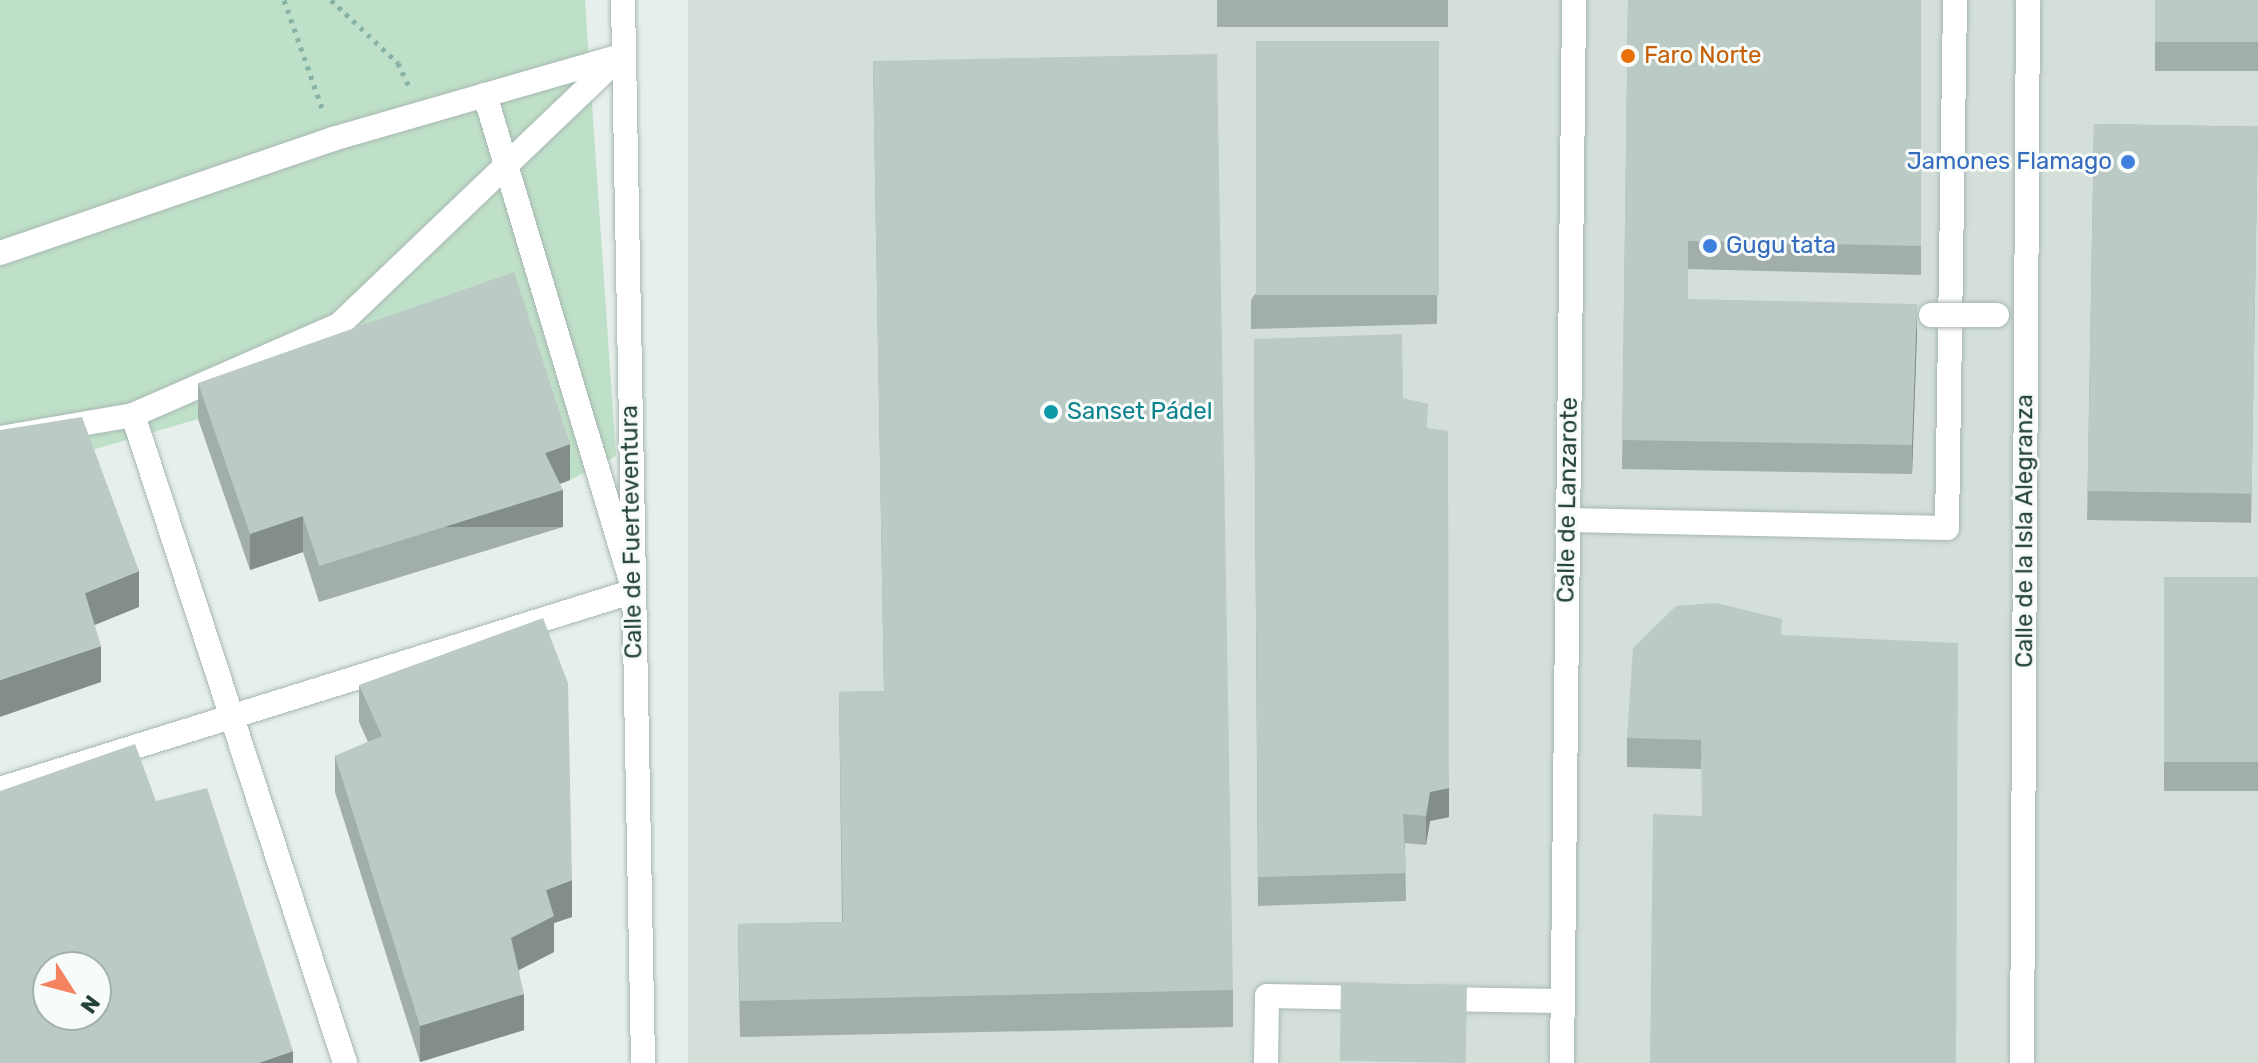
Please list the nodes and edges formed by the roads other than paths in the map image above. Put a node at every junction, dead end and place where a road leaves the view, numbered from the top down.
1 (623, 0) edge
2 (1574, 0) edge
3 (1955, 0) edge
4 (2028, 0) edge
5 (622, 55) junction
6 (485, 95) junction
7 (507, 168) junction
8 (0, 253) edge
9 (1901, 315) edge
10 (2026, 315) junction
11 (133, 415) junction
12 (0, 438) edge
13 (1568, 520) junction
14 (634, 591) junction
15 (231, 716) junction
16 (0, 789) edge
17 (1563, 1001) junction
18 (345, 1063) edge
19 (643, 1063) edge
20 (1266, 1063) edge
21 (1562, 1063) edge
22 (2022, 1063) edge

1 - 5 street, Calle de Fuerteventura
2 - 13 street, Calle de Lanzarote
3 - 13 street
4 - 10 street, Calle de la Isla Alegranza
5 - 6 street
5 - 7 street
5 - 14 street, Calle de Fuerteventura
6 - 7 street
6 - 8 street
7 - 11 street
7 - 14 street
9 - 10 street, bridge
10 - 22 street, Calle de la Isla Alegranza
11 - 12 street
11 - 15 street
13 - 17 street, Calle de Lanzarote
14 - 15 street
14 - 19 street, Calle de Fuerteventura
15 - 16 street
15 - 18 street
17 - 20 street
17 - 21 street, Calle de Lanzarote

